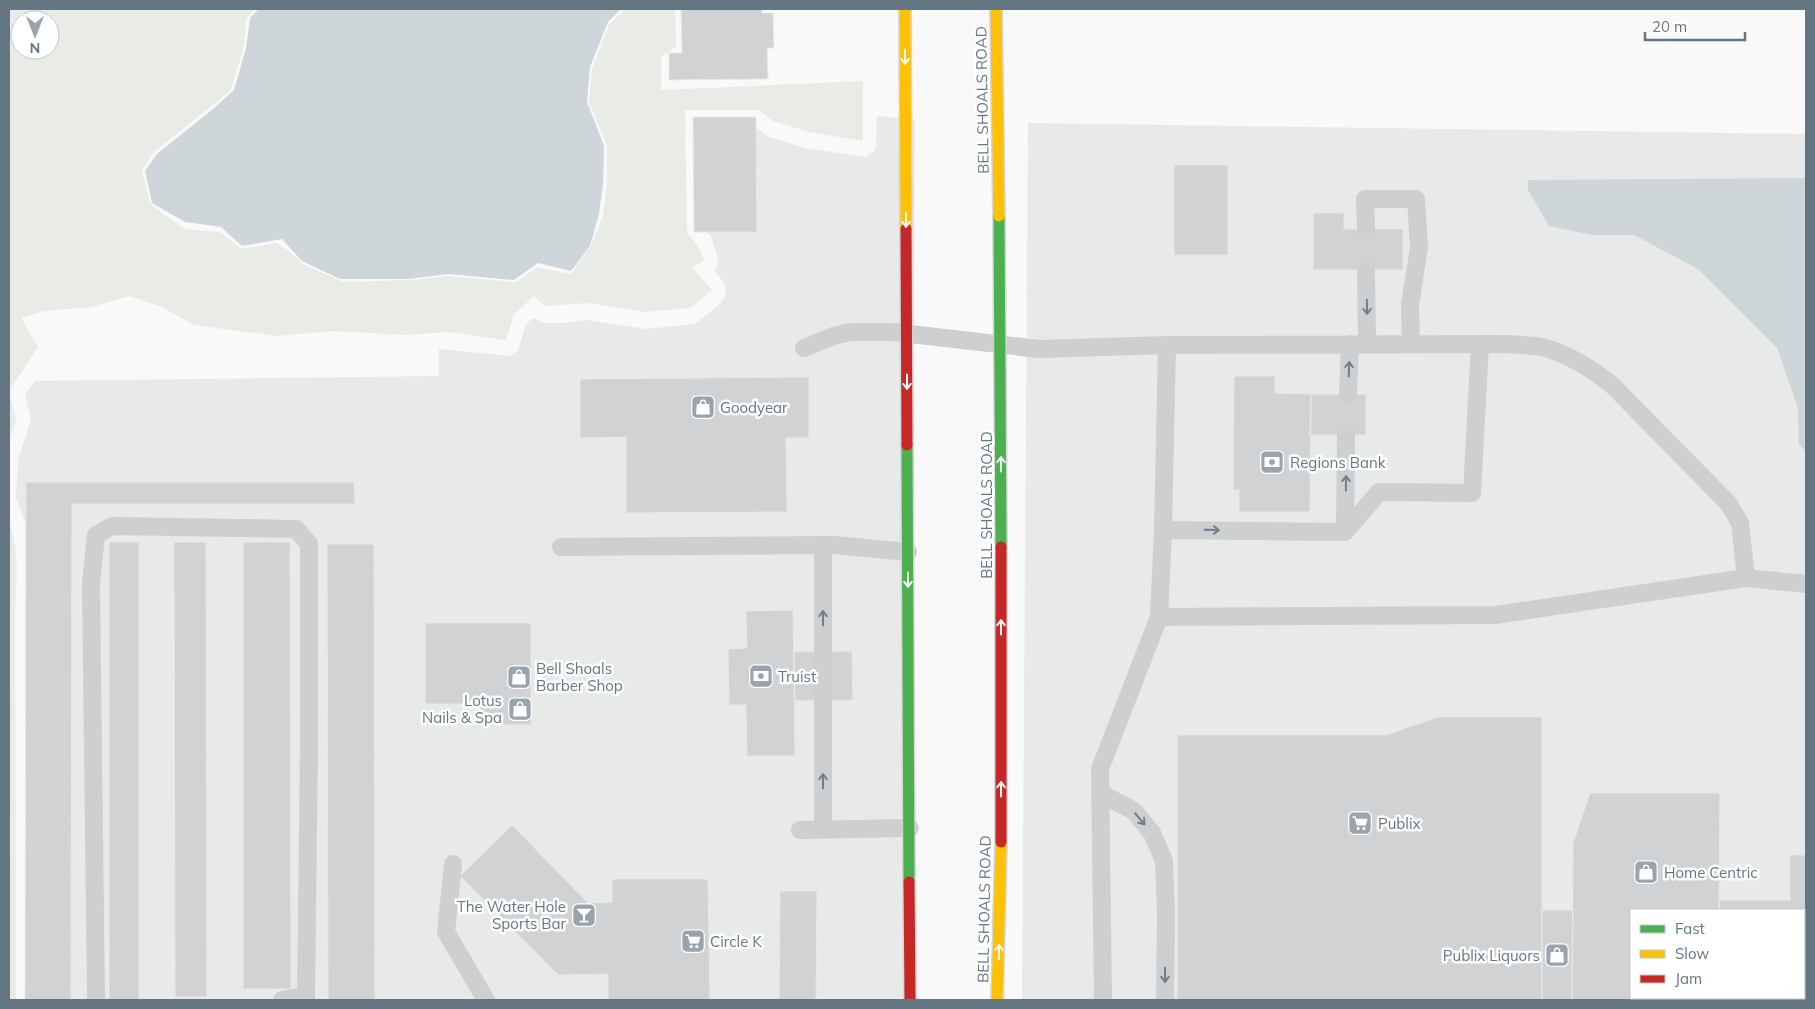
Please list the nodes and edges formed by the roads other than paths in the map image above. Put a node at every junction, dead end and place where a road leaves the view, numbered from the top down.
1 (905, 9) edge
2 (996, 9) edge
3 (1366, 230) dead end
4 (1366, 270) dead end
5 (907, 334) junction
6 (1350, 344) junction
7 (1367, 344) junction
8 (1412, 344) junction
9 (1480, 344) junction
10 (1001, 345) junction
11 (1167, 345) junction
12 (804, 348) dead end
13 (1348, 394) dead end
14 (1346, 435) dead end
15 (1163, 530) junction
16 (1345, 532) junction
17 (823, 545) junction
18 (561, 548) dead end
19 (908, 552) junction
20 (1746, 578) junction
21 (1806, 584) edge
22 (1159, 617) junction
23 (1100, 793) junction
24 (910, 828) junction
25 (800, 830) dead end
26 (823, 830) junction
27 (452, 864) dead end
28 (306, 998) edge
29 (96, 1000) edge
30 (282, 1000) edge
31 (486, 1000) edge
32 (910, 1000) edge
33 (997, 1000) edge
34 (1102, 1000) edge
35 (1165, 1000) edge

1 -> 5 main road
2 - 10 main road, BELL SHOALS ROAD
3 - 8 lane
4 -> 7 lane
5 - 10 lane
5 - 12 lane
5 -> 19 main road
6 - 7 lane
6 - 11 lane
13 -> 6 lane
7 - 8 lane
8 - 9 lane
9 - 16 lane
9 - 20 lane
10 - 11 lane
33 -> 10 main road, BELL SHOALS ROAD
11 - 15 lane
16 -> 14 lane
15 -> 16 lane
15 - 22 lane
17 - 18 lane
17 - 19 lane
26 -> 17 lane
19 -> 24 main road
20 - 21 lane
20 - 22 lane
22 - 23 lane
23 - 34 lane
23 -> 35 lane
24 - 26 lane
24 - 32 main road
25 - 26 lane
27 - 31 lane
28 - 29 lane
28 - 30 lane

